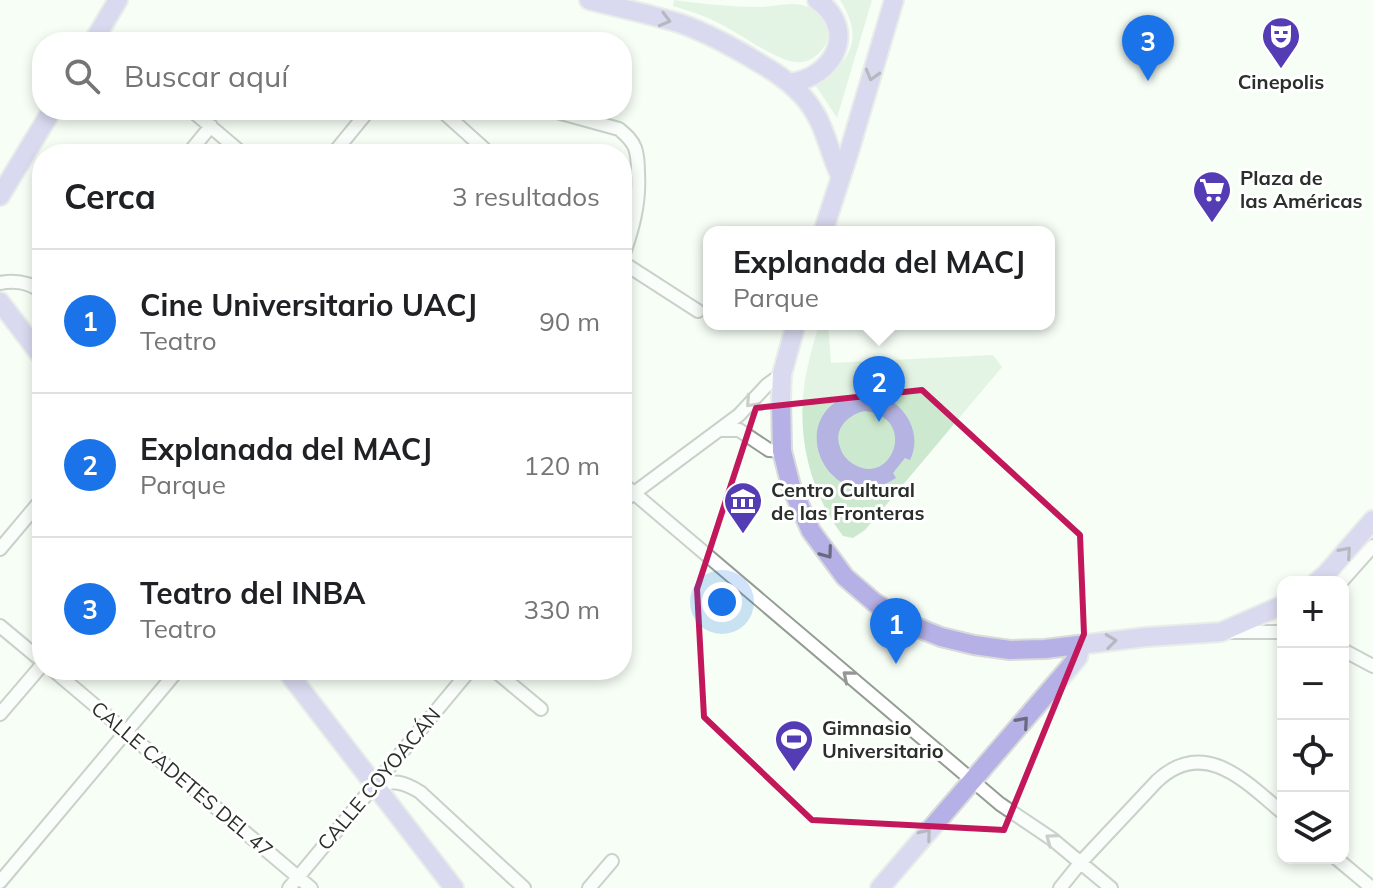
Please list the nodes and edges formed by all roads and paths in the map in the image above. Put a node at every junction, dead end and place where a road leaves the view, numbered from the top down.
1 (118, 0) edge
2 (589, 0) edge
3 (817, 0) edge
4 (894, 0) edge
5 (102, 32) edge
6 (789, 83) junction
7 (46, 120) edge
8 (204, 120) edge
9 (361, 120) edge
10 (452, 120) edge
11 (586, 120) edge
12 (211, 126) junction
13 (196, 144) edge
14 (232, 144) edge
15 (341, 144) edge
16 (479, 144) edge
17 (840, 175) junction
18 (0, 196) edge
19 (825, 226) edge
20 (632, 232) edge
21 (632, 267) edge
22 (0, 283) edge
23 (32, 286) edge
24 (0, 302) edge
25 (698, 311) dead end
26 (794, 330) edge
27 (32, 344) edge
28 (782, 374) junction
29 (720, 430) junction
30 (782, 451) junction
31 (632, 494) edge
32 (632, 502) edge
33 (32, 511) edge
34 (1373, 520) edge
35 (1373, 546) edge
36 (0, 549) edge
37 (1324, 576) edge
38 (1346, 576) edge
39 (1277, 608) edge
40 (0, 626) edge
41 (1221, 632) junction
42 (1277, 632) edge
43 (1081, 645) junction
44 (1349, 653) edge
45 (32, 654) edge
46 (1373, 666) edge
47 (32, 675) edge
48 (65, 680) edge
49 (170, 680) edge
50 (294, 680) edge
51 (462, 680) edge
52 (506, 680) edge
53 (541, 709) dead end
54 (0, 714) edge
55 (126, 732) junction
56 (972, 781) junction
57 (375, 784) junction
58 (1277, 808) edge
59 (612, 861) dead end
60 (1081, 862) junction
61 (1342, 864) edge
62 (0, 882) edge
63 (294, 883) edge
64 (1365, 886) edge
65 (311, 888) edge
66 (454, 888) edge
67 (524, 888) edge
68 (589, 888) edge
69 (880, 888) edge
70 (1060, 888) edge
71 (1111, 888) edge

1 - 5 main road
2 -> 6 main road
3 - 6 main road
4 -> 17 main road
6 - 17 main road
7 - 18 main road
8 - 12 street
9 - 15 street
10 - 16 street
11 - 20 street
12 - 13 street
12 - 14 street
17 - 19 main road
21 - 25 street
22 - 23 street
24 - 27 main road
26 - 28 main road
28 -> 29 street
28 - 30 main road
29 - 30 street
29 - 31 street
30 -> 43 main road
56 -> 32 street
33 - 36 street
37 -> 34 main road
35 - 38 street
39 - 41 main road
40 - 45 street
41 - 42 street
43 -> 41 main road
56 -> 43 main road
44 - 46 street
47 - 54 street
48 - 55 street, CALLE CADETES DEL 47
49 - 55 street
50 - 57 main road
51 - 57 street, CALLE COYOACÁN
52 - 53 street
55 - 62 street
55 - 63 street, CALLE CADETES DEL 47
60 -> 56 street
69 -> 56 main road
57 - 63 street, CALLE COYOACÁN
57 - 66 main road
57 - 67 street
58 - 60 street
59 - 68 street
60 - 70 street
60 - 71 street
61 - 64 street
63 - 65 street, CALLE CADETES DEL 47

